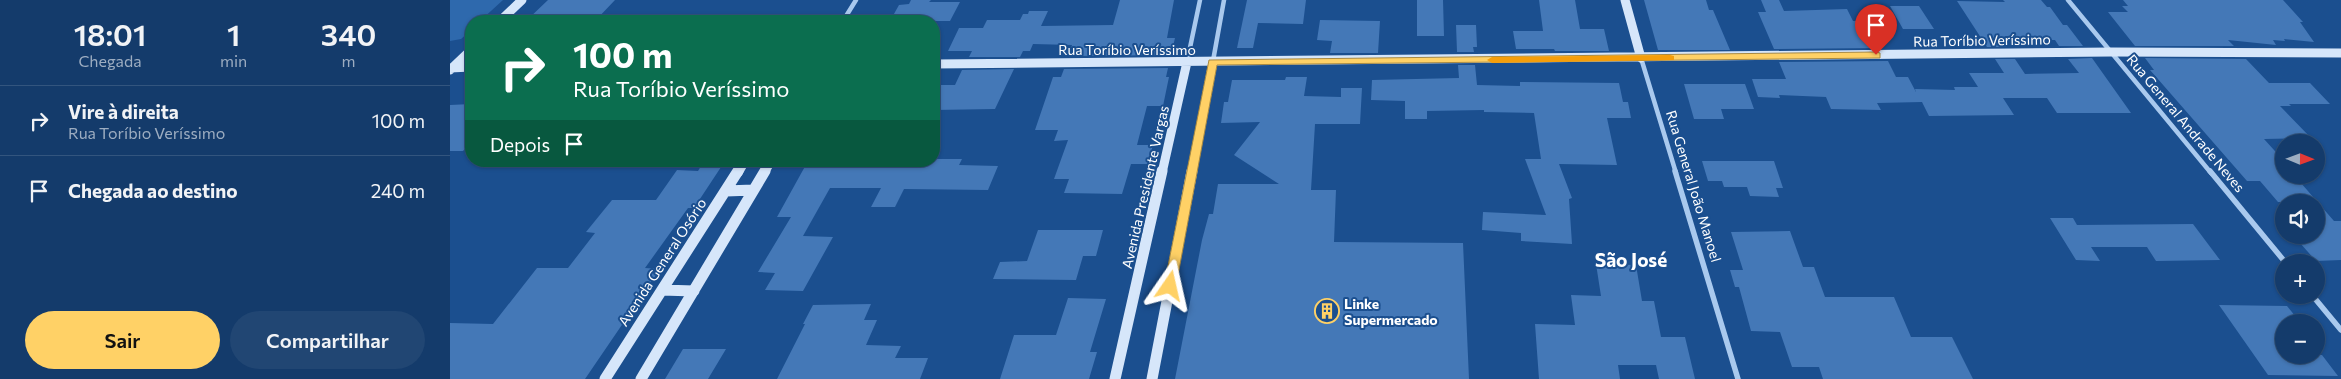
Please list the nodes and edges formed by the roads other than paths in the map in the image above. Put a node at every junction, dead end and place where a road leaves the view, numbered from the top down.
1 (522, 0) edge
2 (856, 0) edge
3 (1200, 0) edge
4 (1224, 0) edge
5 (1624, 0) edge
6 (2068, 0) edge
7 (506, 15) edge
8 (847, 15) edge
9 (2112, 52) junction
10 (2341, 53) edge
11 (465, 55) edge
12 (1641, 58) junction
13 (1187, 62) junction
14 (1213, 62) junction
15 (940, 64) edge
16 (465, 67) edge
17 (451, 68) edge
18 (741, 167) edge
19 (767, 167) edge
20 (753, 190) junction
21 (726, 191) junction
22 (2278, 254) edge
23 (662, 290) junction
24 (694, 291) junction
25 (2319, 304) edge
26 (2341, 330) edge
27 (605, 379) edge
28 (641, 379) edge
29 (1115, 379) edge
30 (1152, 379) edge
31 (1738, 379) edge

1 - 7 main road
2 - 8 street
3 - 13 street, Avenida Presidente Vargas
4 - 14 street
5 - 12 main road, Rua General João Manoel
6 - 9 street, Rua General Andrade Neves
9 - 10 main road, Rua Toríbio Veríssimo
9 - 12 main road, Rua Toríbio Veríssimo
9 - 22 street, Rua General Andrade Neves
11 - 17 main road
12 - 14 main road, Rua Toríbio Veríssimo
12 - 31 street, Rua General João Manoel
13 - 14 main road, Rua Toríbio Veríssimo
13 - 15 main road, Rua Toríbio Veríssimo
13 - 29 main road, Avenida Presidente Vargas
14 - 30 main road
16 - 17 main road
18 - 21 main road, Avenida General Osório
19 - 20 main road
20 - 21 main road
20 - 24 main road
21 - 23 main road, Avenida General Osório
23 - 24 main road
23 - 27 main road, Avenida General Osório
24 - 28 main road
25 - 26 street

